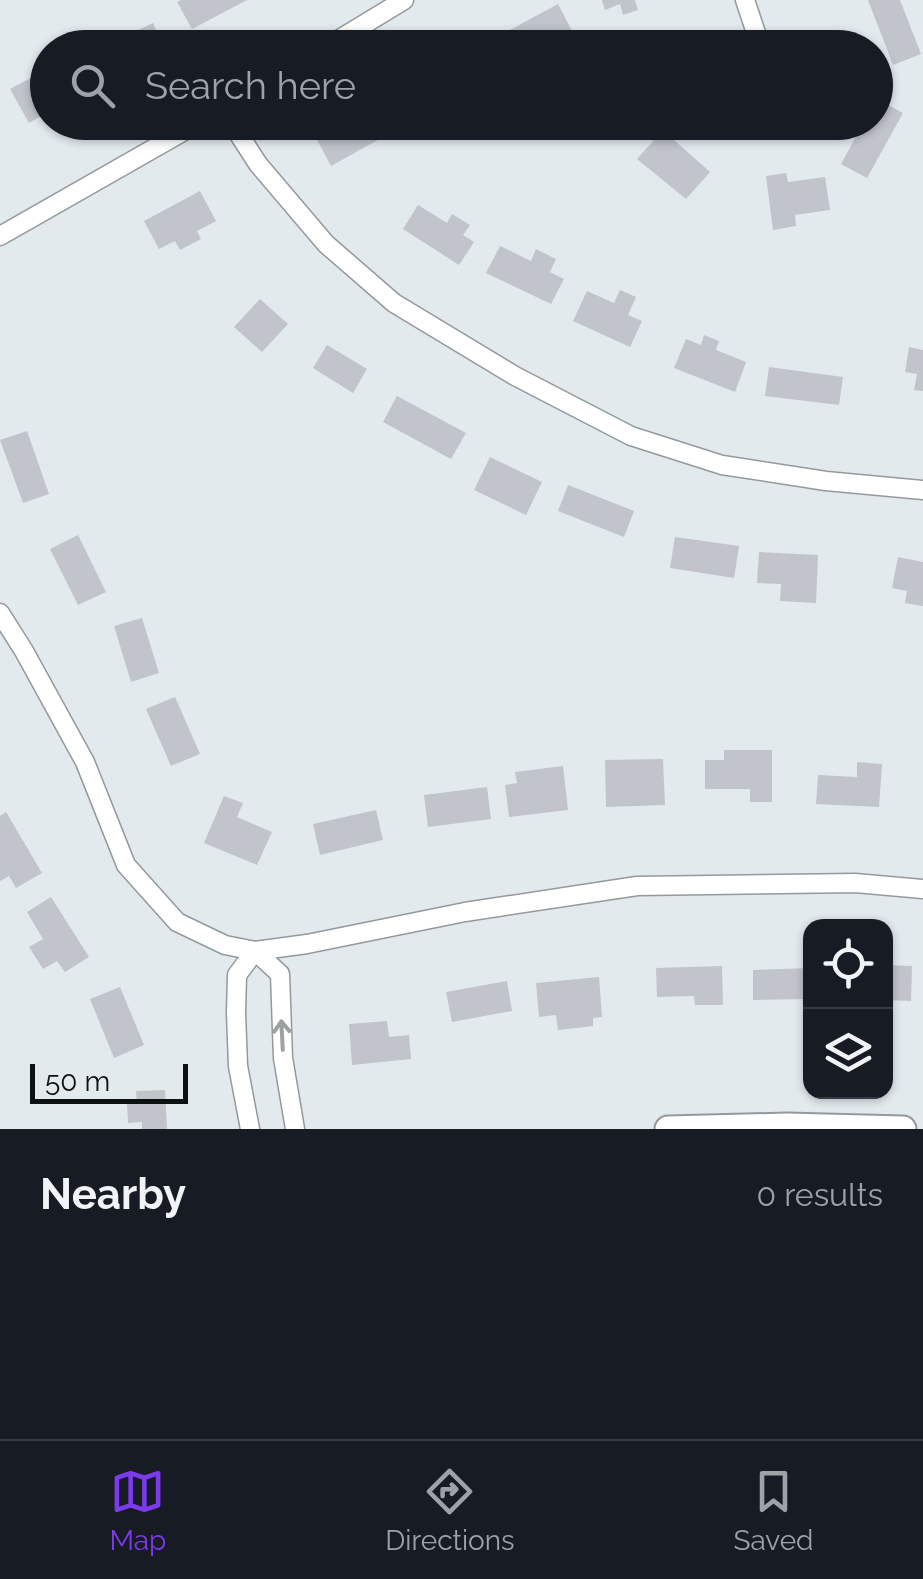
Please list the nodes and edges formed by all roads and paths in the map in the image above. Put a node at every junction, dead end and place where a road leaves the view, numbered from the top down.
1 (404, 0) edge
2 (745, 0) edge
3 (355, 30) edge
4 (755, 30) edge
5 (168, 140) edge
6 (243, 140) edge
7 (0, 236) edge
8 (923, 490) edge
9 (0, 612) edge
10 (923, 889) edge
11 (255, 951) junction
12 (250, 1129) edge
13 (295, 1129) edge
14 (668, 1129) edge
15 (904, 1129) edge

1 - 3 street
2 - 4 street
5 - 7 street
6 - 8 street
9 - 11 street
10 - 11 street
11 - 12 street
13 -> 11 street
14 - 15 main road

